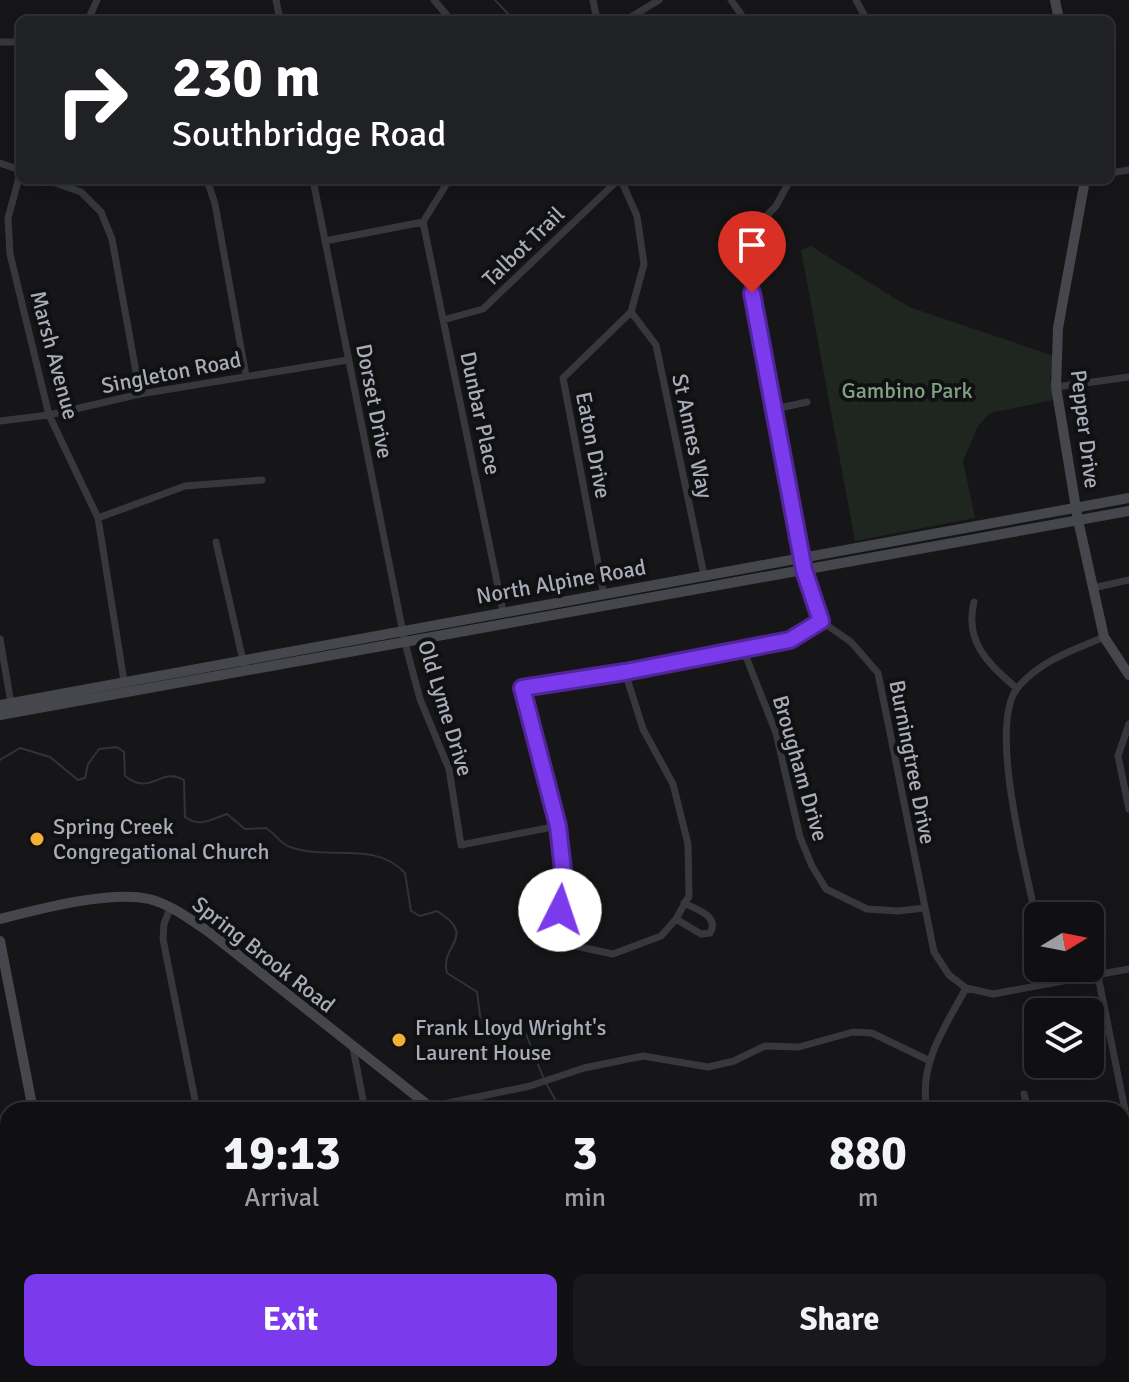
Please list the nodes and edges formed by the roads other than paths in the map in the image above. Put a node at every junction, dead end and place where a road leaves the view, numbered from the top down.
1 (434, 0) edge
2 (659, 0) edge
3 (448, 16) edge
4 (633, 16) edge
5 (17, 184) edge
6 (58, 184) edge
7 (208, 184) edge
8 (314, 184) edge
9 (447, 184) edge
10 (616, 184) edge
11 (622, 184) edge
12 (788, 184) edge
13 (1084, 184) edge
14 (423, 222) junction
15 (325, 241) junction
16 (631, 312) junction
17 (443, 320) junction
18 (348, 360) junction
19 (246, 376) junction
20 (1129, 377) edge
21 (1056, 387) junction
22 (140, 394) junction
23 (807, 402) dead end
24 (775, 409) junction
25 (49, 415) junction
26 (0, 421) edge
27 (262, 480) dead end
28 (1129, 498) edge
29 (1076, 507) junction
30 (1129, 511) edge
31 (98, 518) junction
32 (1078, 520) junction
33 (216, 542) dead end
34 (803, 557) junction
35 (804, 570) junction
36 (704, 575) junction
37 (1129, 580) edge
38 (1093, 588) junction
39 (603, 593) junction
40 (974, 602) dead end
41 (605, 606) junction
42 (503, 611) junction
43 (821, 621) junction
44 (403, 629) junction
45 (1104, 637) junction
46 (0, 639) edge
47 (405, 643) junction
48 (743, 649) junction
49 (243, 659) junction
50 (246, 671) junction
51 (625, 672) junction
52 (1129, 675) edge
53 (124, 681) junction
54 (1016, 688) junction
55 (5, 704) edge
56 (0, 715) edge
57 (1129, 724) edge
58 (1129, 809) edge
59 (558, 826) junction
60 (687, 899) junction
61 (1033, 902) edge
62 (170, 908) junction
63 (924, 908) junction
64 (0, 919) edge
65 (676, 919) junction
66 (0, 941) edge
67 (1129, 969) edge
68 (1104, 975) edge
69 (1061, 982) edge
70 (1099, 982) edge
71 (1049, 984) joint
72 (966, 988) junction
73 (353, 1048) junction
74 (928, 1060) junction
75 (1024, 1094) dead end
76 (31, 1102) edge
77 (195, 1102) edge
78 (363, 1102) edge
79 (424, 1102) edge
80 (459, 1102) edge
81 (925, 1102) edge
82 (1026, 1102) edge
83 (1123, 1102) edge

1 - 3 street
2 - 4 street
5 - 25 street, Marsh Avenue
6 - 22 street
7 - 19 street
8 - 15 street, Dorset Drive
9 - 14 street
10 - 17 street, Talbot Trail
11 - 16 street
12 - 24 street
13 - 21 main road, Pepper Drive
14 - 15 street
14 - 17 street, Dunbar Place
15 - 18 street, Dorset Drive
16 - 36 street, St Annes Way
16 - 39 street, Eaton Drive
17 - 42 street, Dunbar Place
18 - 19 street, Singleton Road
18 - 44 street, Dorset Drive
19 - 22 street, Singleton Road
20 - 21 street
21 - 29 main road, Pepper Drive
22 - 25 street, Singleton Road
23 - 24 street
24 - 34 street
25 - 26 street, Singleton Road
25 - 31 street, Marsh Avenue
27 - 31 street
28 - 29 main road, North Alpine Road
29 - 32 main road, Pepper Drive
29 - 34 main road, North Alpine Road
30 - 32 main road, North Alpine Road
31 - 53 street, Marsh Avenue
32 - 35 main road, North Alpine Road
32 - 38 main road, Pepper Drive
33 - 49 street
34 - 35 street
34 - 36 main road, North Alpine Road
35 - 41 main road, North Alpine Road
35 - 43 street
36 - 39 main road, North Alpine Road
37 - 38 street
38 - 45 main road, Pepper Drive
39 - 41 street, Eaton Drive
39 - 42 main road, North Alpine Road
40 - 54 street
41 - 47 main road, North Alpine Road
42 - 44 main road, North Alpine Road
43 - 48 street
43 - 63 street, Burningtree Drive
44 - 47 street, Old Lyme Drive
44 - 49 main road, North Alpine Road
45 - 52 main road, Pepper Drive
45 - 54 street
46 - 55 street
47 - 50 main road, North Alpine Road
47 - 59 street, Old Lyme Drive
48 - 51 street
48 - 63 street, Brougham Drive
49 - 50 street
49 - 53 main road, North Alpine Road
50 - 56 main road, North Alpine Road
51 - 59 street
51 - 60 street
53 - 55 main road, North Alpine Road
54 - 61 street
57 - 58 street
59 - 65 street
60 - 65 street
60 - 65 street
62 - 64 main road, Spring Brook Road
62 - 73 main road, Spring Brook Road
62 - 77 street
63 - 72 street, Burningtree Drive
66 - 76 main road
67 - 68 street
69 - 71 street
70 - 83 street
71 - 72 street
72 - 74 street
73 - 78 street
73 - 79 main road, Spring Brook Road
74 - 80 street
74 - 81 street
75 - 82 street

